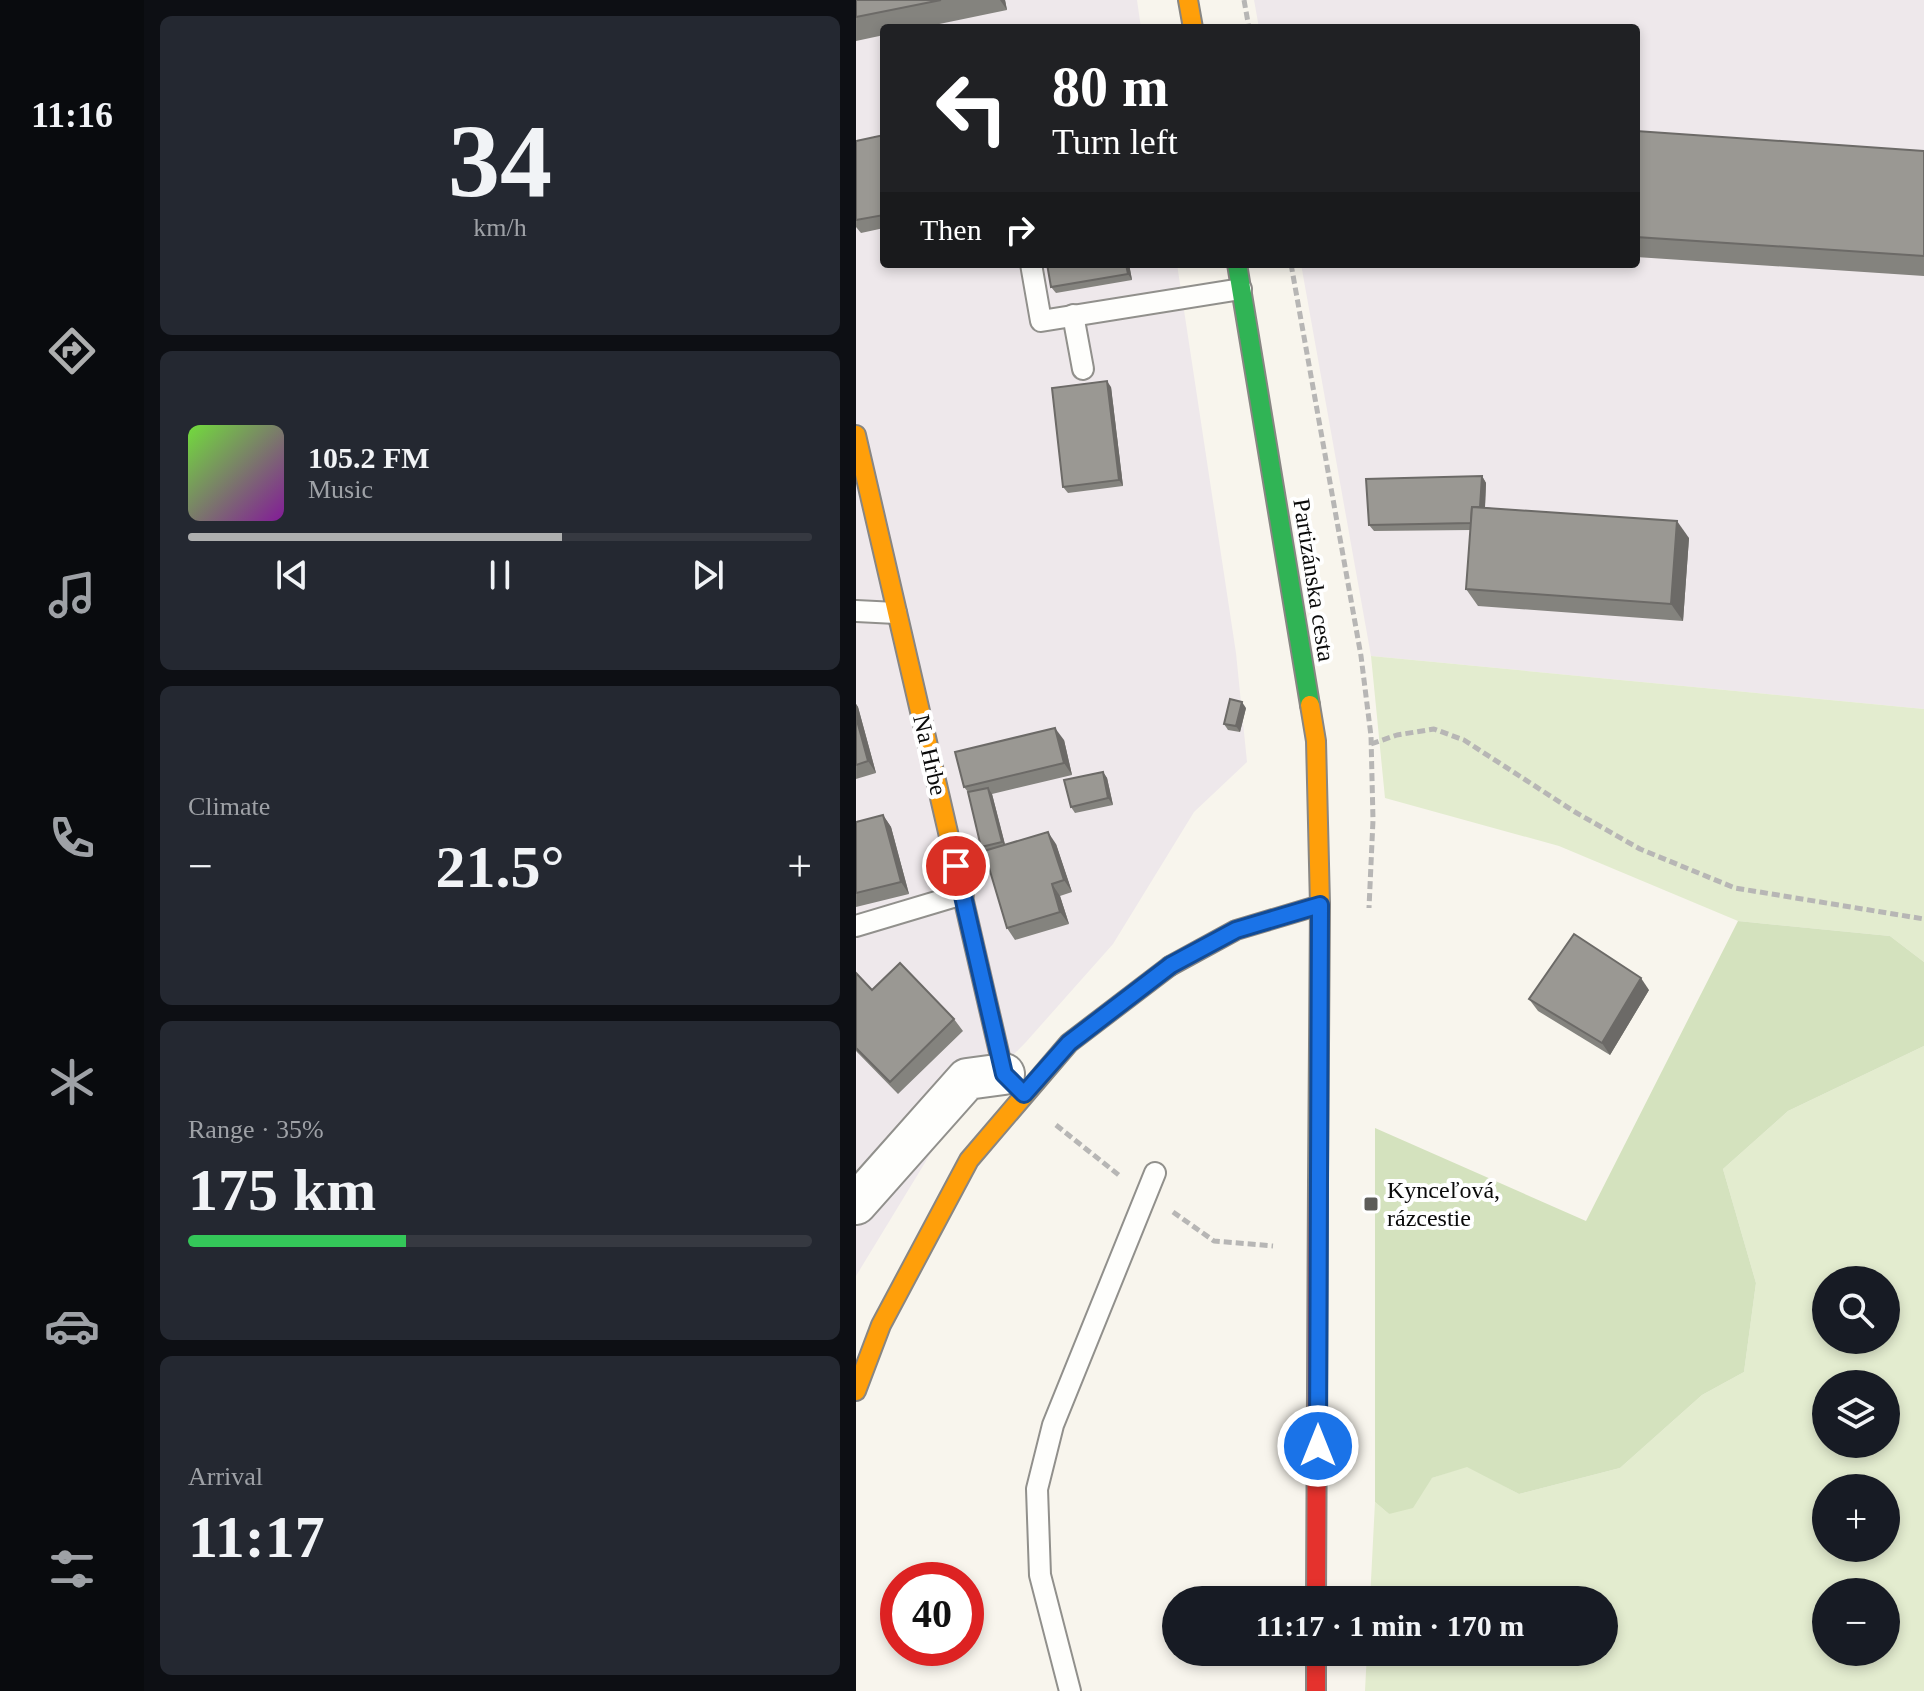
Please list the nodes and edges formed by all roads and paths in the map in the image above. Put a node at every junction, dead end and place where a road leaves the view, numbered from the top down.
1 (1188, 0) edge
2 (1244, 0) edge
3 (1192, 24) edge
4 (1248, 24) edge
5 (1032, 268) edge
6 (1238, 268) edge
7 (1241, 289) junction
8 (1073, 315) junction
9 (1083, 369) dead end
10 (856, 435) edge
11 (856, 611) edge
12 (896, 613) junction
13 (1371, 744) dead end
14 (963, 894) junction
15 (1320, 905) junction
16 (1924, 919) edge
17 (856, 926) edge
18 (1014, 1084) junction
19 (1155, 1173) dead end
20 (856, 1204) edge
21 (856, 1391) edge
22 (1316, 1586) edge
23 (1316, 1666) edge
24 (1070, 1691) edge
25 (1316, 1691) edge

1 - 3 street
2 - 4 path
5 - 8 lane
6 - 7 street, Partizánska cesta
7 - 8 lane
7 - 15 street, Partizánska cesta
8 - 9 lane
10 - 12 street, Na Hrbe
11 - 12 lane
12 - 14 street, Na Hrbe
13 - 16 path
14 - 17 lane
14 - 18 street, Na Hrbe
15 - 18 street
15 - 22 street, Partizánska cesta
18 - 20 street
18 - 21 street
19 - 24 lane
23 - 25 street

